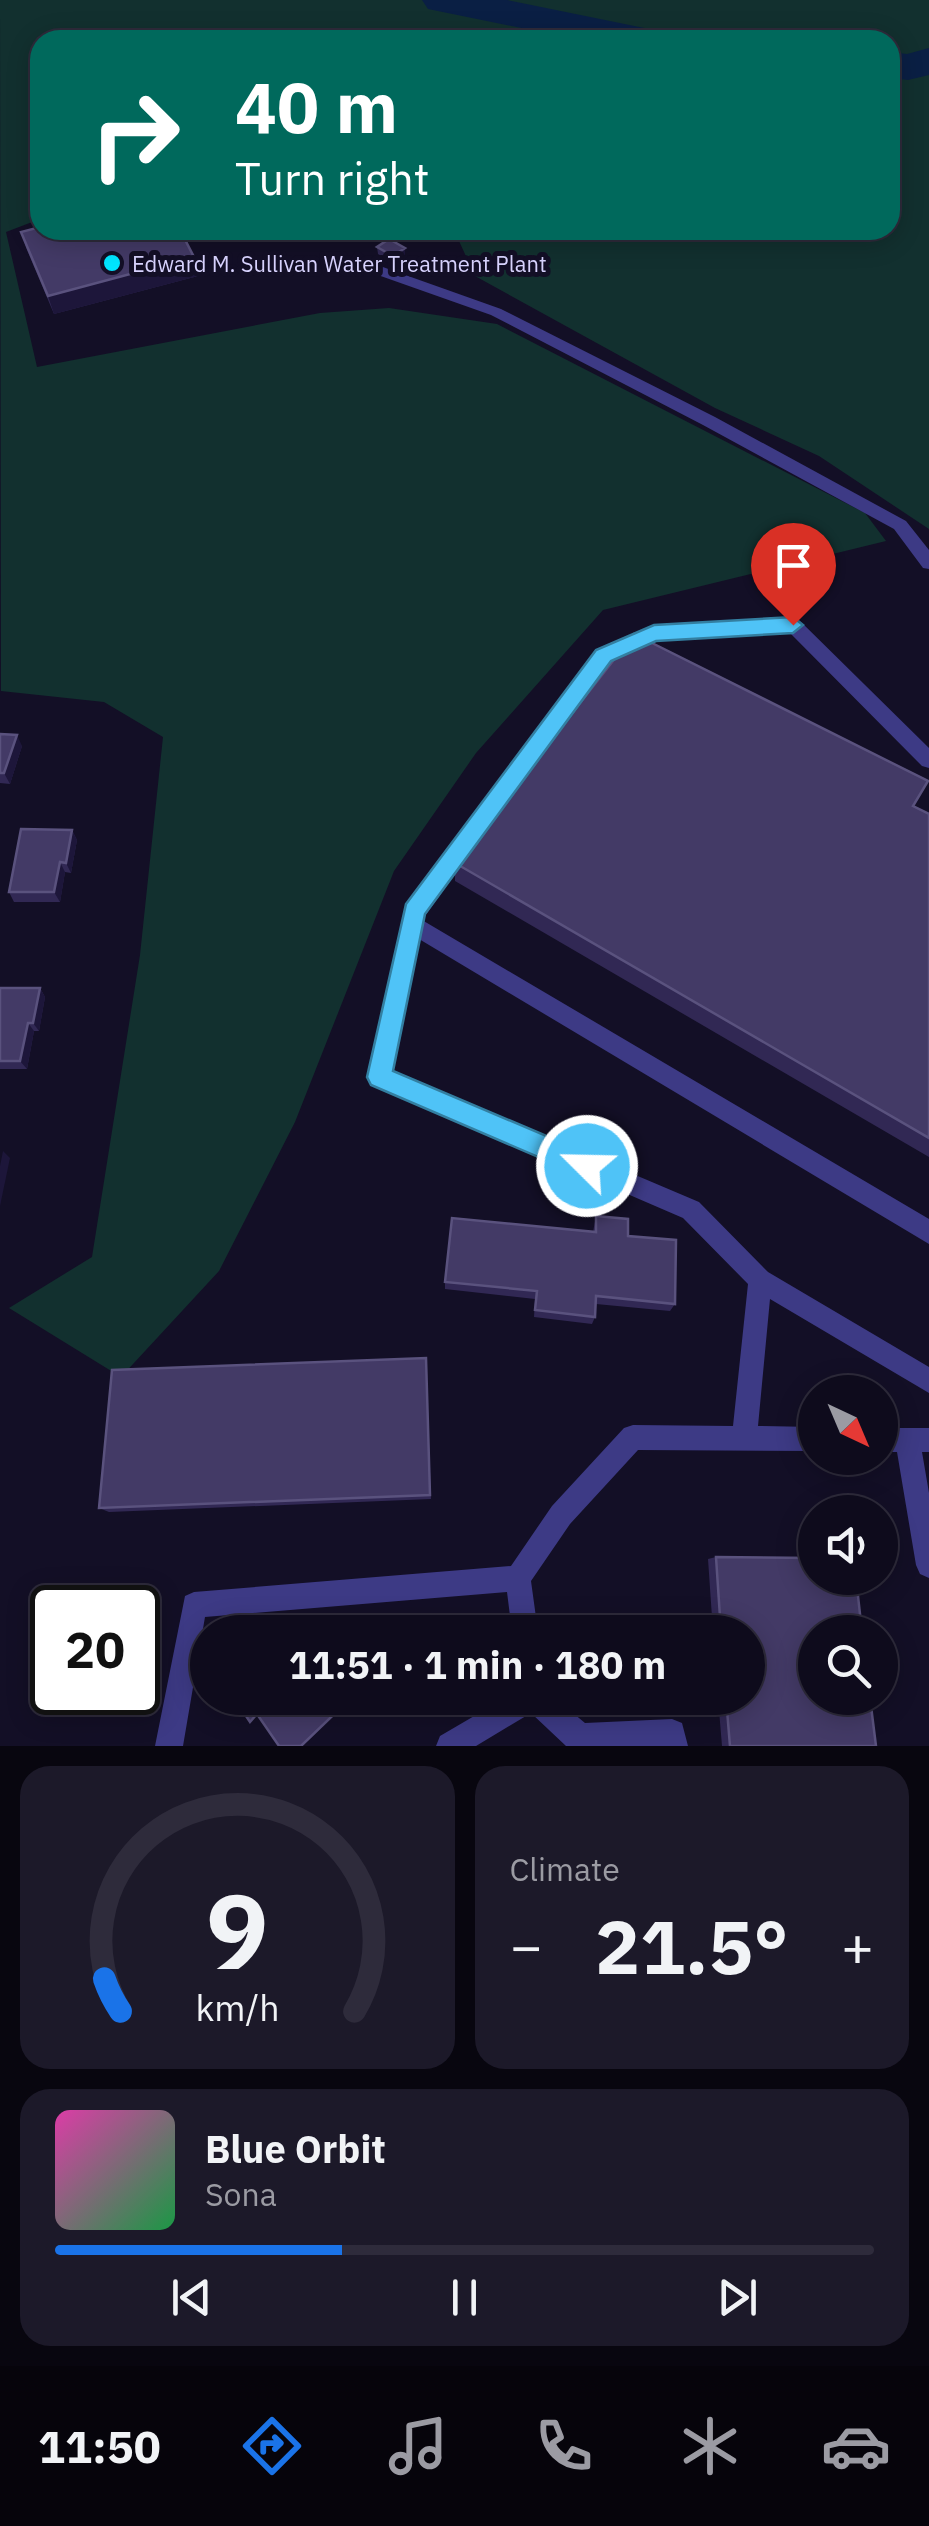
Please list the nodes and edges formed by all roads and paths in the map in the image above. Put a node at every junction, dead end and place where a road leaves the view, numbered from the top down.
1 (380, 272) dead end
2 (929, 562) edge
3 (929, 760) edge
4 (411, 924) junction
5 (929, 1232) edge
6 (760, 1280) junction
7 (929, 1381) edge
8 (744, 1438) junction
9 (798, 1439) edge
10 (918, 1440) edge
11 (929, 1564) edge
12 (518, 1578) junction
13 (523, 1615) edge
14 (503, 1715) edge
15 (551, 1715) edge
16 (580, 1741) edge
17 (169, 1746) edge
18 (450, 1746) edge
19 (674, 1746) edge

1 - 2 lane
3 - 4 lane
4 - 5 lane
4 - 6 lane
6 - 7 lane
6 - 8 lane
8 - 9 lane
8 - 12 lane
10 - 11 lane
12 - 13 lane
12 - 17 lane
14 - 18 lane
15 - 16 lane
16 - 19 lane

